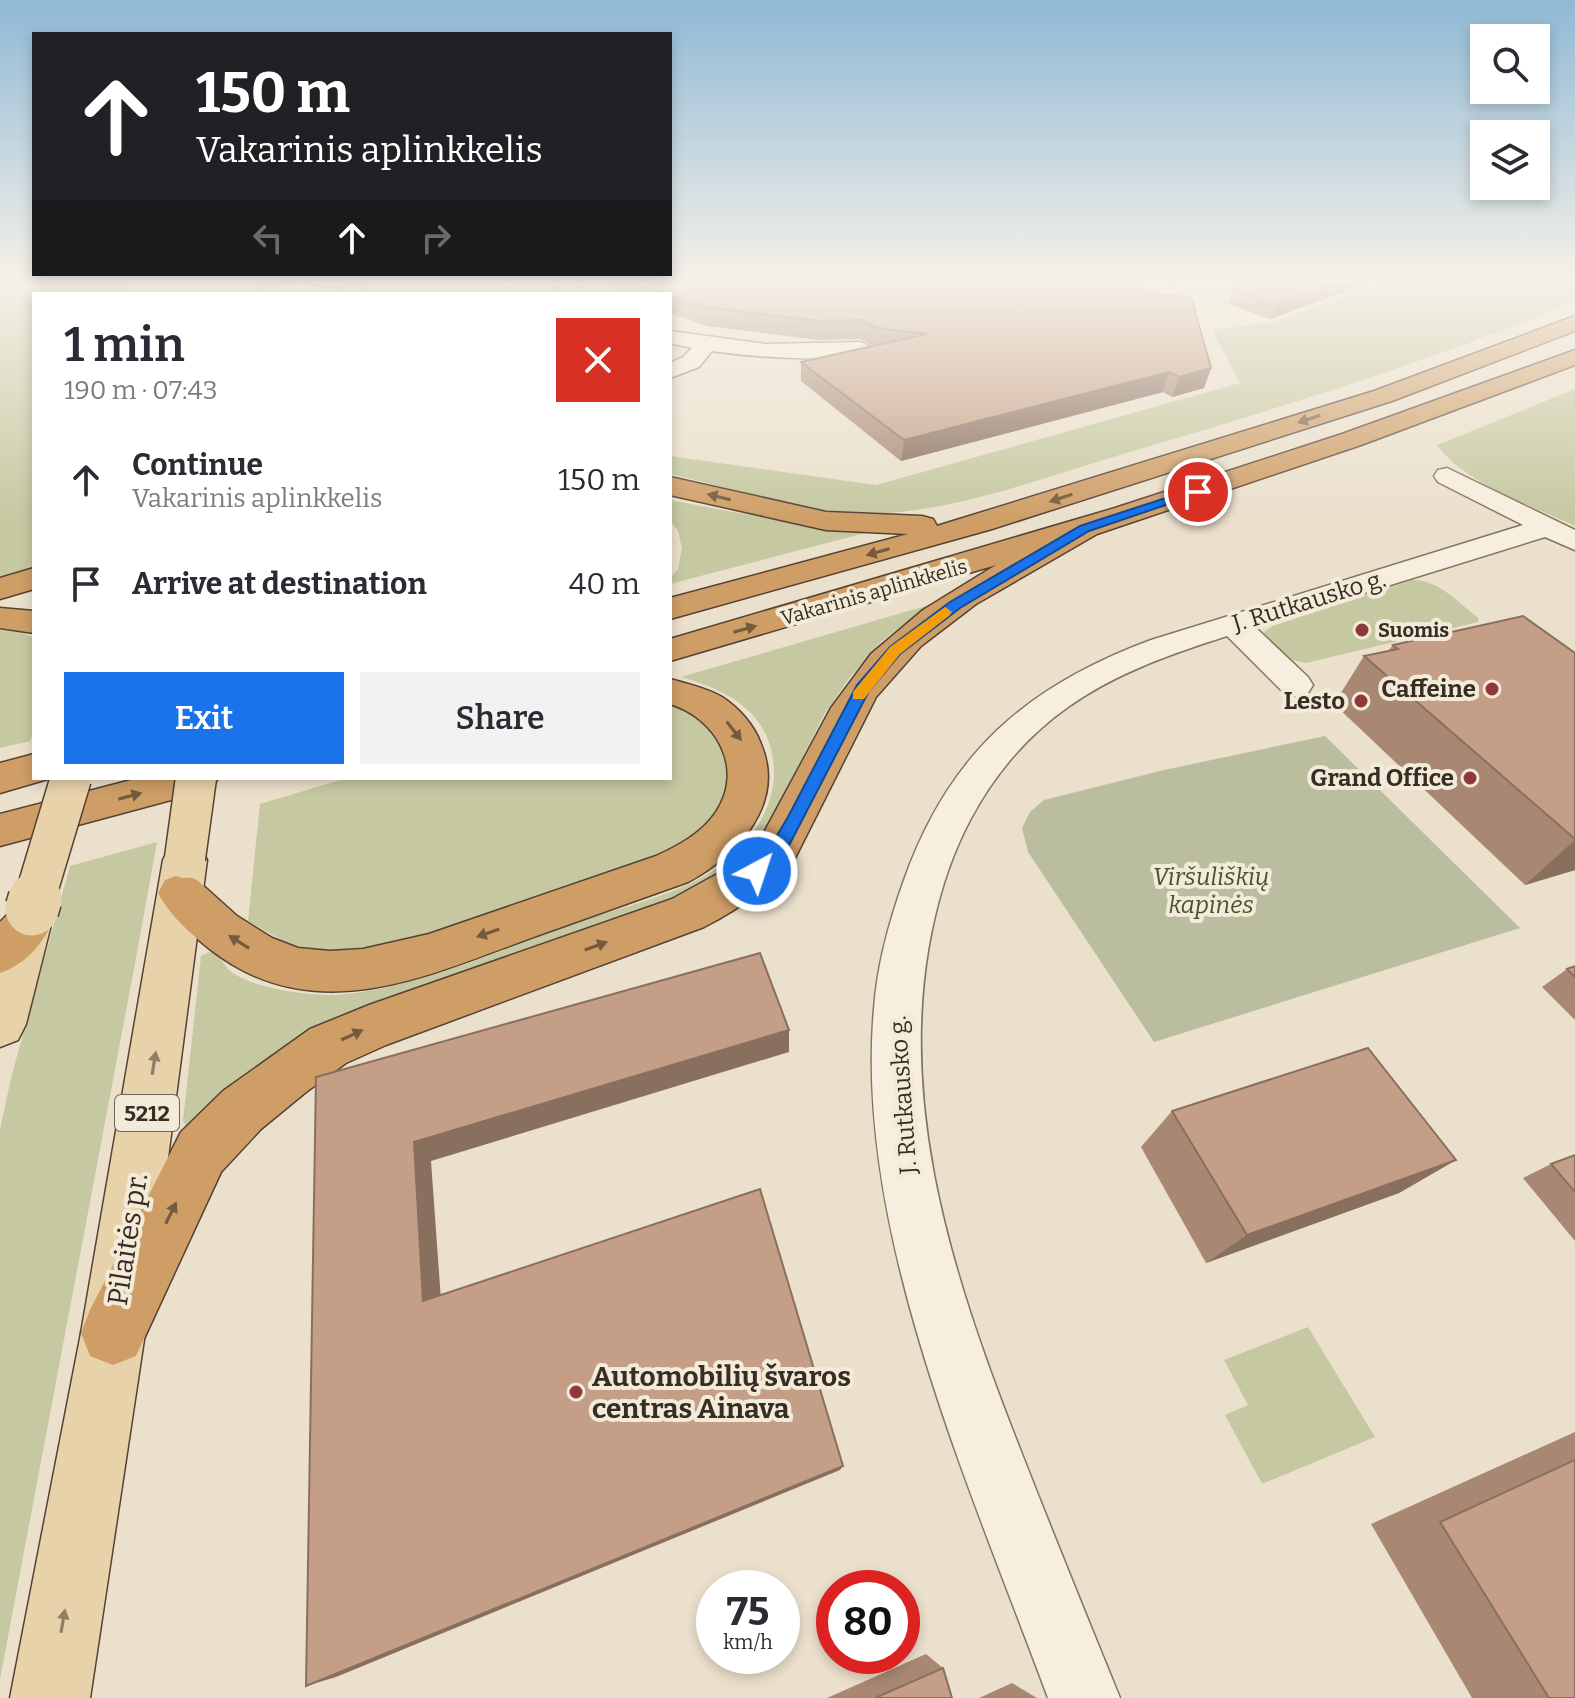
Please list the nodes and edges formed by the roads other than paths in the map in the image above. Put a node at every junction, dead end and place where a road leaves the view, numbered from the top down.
1 (692, 361) edge
2 (1474, 361) edge
3 (1564, 361) edge
4 (672, 370) edge
5 (1447, 476) dead end
6 (672, 486) edge
7 (981, 523) junction
8 (1085, 529) junction
9 (1561, 534) edge
10 (32, 579) edge
11 (0, 589) edge
12 (672, 608) edge
13 (0, 618) edge
14 (32, 622) edge
15 (1233, 624) junction
16 (672, 649) edge
17 (1296, 685) dead end
18 (672, 691) edge
19 (32, 770) edge
20 (0, 778) edge
21 (70, 780) edge
22 (189, 780) edge
23 (197, 780) edge
24 (0, 830) edge
25 (183, 875) junction
26 (19, 929) edge
27 (0, 1024) edge
28 (113, 1333) junction
29 (50, 1698) edge
30 (1084, 1698) edge

1 - 4 street
2 -> 7 highway, Vakarinis aplinkkelis
3 - 8 highway, Vakarinis aplinkkelis
5 - 9 street
7 -> 6 highway
7 -> 12 highway, Vakarinis aplinkkelis
16 -> 8 highway, Vakarinis aplinkkelis
28 -> 8 highway
9 - 15 street, J. Rutkausko g.
10 - 11 highway
13 - 14 highway
15 - 17 street
15 - 30 street, J. Rutkausko g.
18 -> 25 highway
19 - 20 highway
21 - 26 main road, bridge
24 -> 22 highway
23 - 25 main road, Pilaitės pr. / 5212, bridge
28 -> 25 main road, Pilaitės pr. / 5212
26 - 27 main road
29 -> 28 main road, Pilaitės pr.

